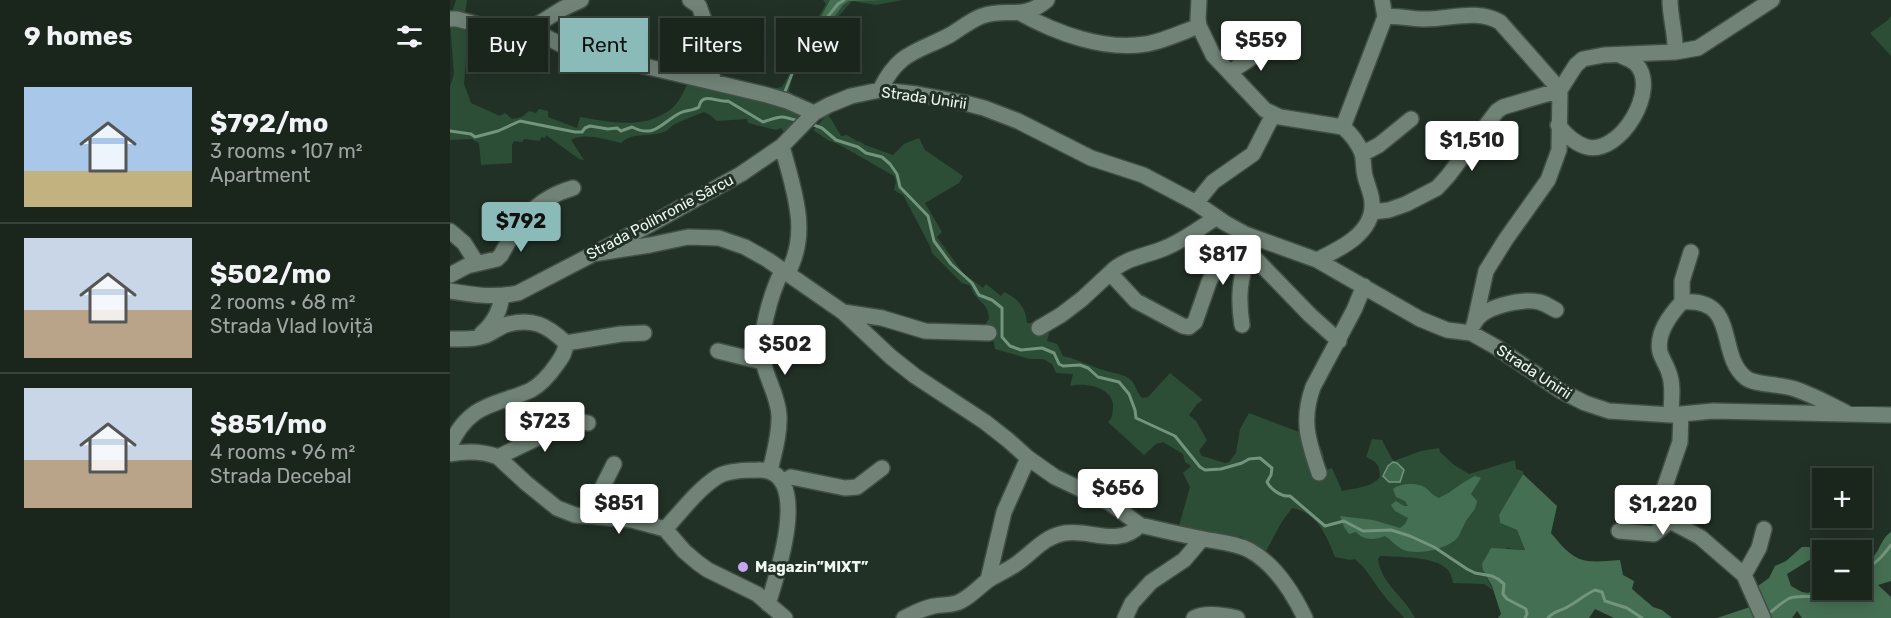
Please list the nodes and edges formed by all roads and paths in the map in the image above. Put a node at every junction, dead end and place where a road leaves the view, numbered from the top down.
1 (581, 0) edge
2 (690, 0) edge
3 (1047, 0) edge
4 (1199, 0) edge
5 (1382, 0) edge
6 (1670, 0) edge
7 (1772, 0) edge
8 (1020, 13) junction
9 (1385, 17) junction
10 (548, 18) edge
11 (450, 19) edge
12 (468, 22) edge
13 (1200, 26) junction
14 (548, 39) edge
15 (1274, 43) dead end
16 (1675, 52) junction
17 (1618, 54) junction
18 (1230, 72) junction
19 (713, 82) junction
20 (880, 90) junction
21 (1560, 90) junction
22 (814, 113) junction
23 (1273, 115) junction
24 (1411, 118) dead end
25 (1343, 126) junction
26 (1558, 126) junction
27 (782, 146) junction
28 (1362, 154) junction
29 (573, 188) dead end
30 (1196, 203) junction
31 (1372, 212) junction
32 (1217, 217) junction
33 (450, 231) edge
34 (1245, 234) junction
35 (1691, 252) dead end
36 (1250, 253) junction
37 (592, 254) junction
38 (1317, 260) junction
39 (477, 262) junction
40 (785, 272) junction
41 (1110, 273) junction
42 (450, 274) edge
43 (1364, 286) junction
44 (450, 291) edge
45 (502, 296) junction
46 (1682, 302) junction
47 (1556, 310) dead end
48 (843, 312) junction
49 (1242, 325) dead end
50 (1473, 327) junction
51 (1039, 328) dead end
52 (644, 333) dead end
53 (989, 333) dead end
54 (475, 338) junction
55 (450, 339) edge
56 (1338, 341) junction
57 (566, 343) junction
58 (718, 351) dead end
59 (763, 362) junction
60 (1849, 414) junction
61 (1676, 415) junction
62 (1891, 415) edge
63 (588, 423) dead end
64 (450, 446) edge
65 (450, 454) edge
66 (498, 457) junction
67 (1028, 458) junction
68 (614, 464) dead end
69 (882, 468) dead end
70 (770, 471) junction
71 (1319, 473) dead end
72 (783, 482) junction
73 (588, 516) junction
74 (1670, 521) junction
75 (1140, 525) junction
76 (665, 529) junction
77 (1764, 529) dead end
78 (1619, 531) dead end
79 (1202, 539) junction
80 (1744, 575) junction
81 (988, 580) junction
82 (768, 604) junction
83 (957, 611) edge
84 (785, 618) edge
85 (904, 618) edge
86 (1125, 618) edge
87 (1194, 618) edge
88 (1237, 618) edge
89 (1305, 618) edge
90 (1763, 618) edge

1 - 10 street
2 - 19 street
3 - 8 street
4 - 13 street
5 - 9 street
6 - 16 street
7 - 16 street
8 - 13 street
8 - 20 street
9 - 21 street
9 - 25 street
11 - 12 street
13 - 18 street
14 - 19 street
15 - 18 street
16 - 17 street
17 - 21 street
17 - 26 street
18 - 23 street
19 - 22 street
20 - 22 street, Strada Unirii
20 - 30 street, Strada Unirii
21 - 26 street
21 - 31 street
22 - 27 street, Strada Unirii
23 - 25 street
23 - 30 street
24 - 28 street
25 - 28 street
26 - 50 street
27 - 37 street, Strada Polihronie Sârcu
27 - 40 street
28 - 31 street
29 - 39 street
30 - 32 street, Strada Unirii
31 - 38 street
32 - 34 street, Strada Unirii
32 - 41 street
33 - 39 street
34 - 36 street
34 - 38 street, Strada Unirii
34 - 41 street
35 - 46 street
36 - 49 street
36 - 56 street
37 - 40 street
37 - 45 street, Strada Polihronie Sârcu
38 - 43 street, Strada Unirii
39 - 42 street
40 - 48 street
40 - 59 street
41 - 51 street
43 - 50 street, Strada Unirii
43 - 56 street
44 - 45 street, Strada Polihronie Sârcu
45 - 54 street
46 - 60 street, Strada Unirii
46 - 61 street
47 - 50 street
48 - 53 street
48 - 67 street
50 - 61 street, Strada Unirii
52 - 57 street
54 - 55 street
54 - 57 street
56 - 71 street
57 - 64 street
58 - 59 street
59 - 70 street
60 - 61 street, Strada Unirii
60 - 62 street, Strada Unirii
61 - 74 street
63 - 66 street
65 - 66 street
66 - 73 street
67 - 75 street
67 - 81 street
68 - 73 street
69 - 72 street
70 - 72 street
70 - 76 street
72 - 82 street
73 - 76 street
74 - 78 street
74 - 80 street
75 - 79 street
75 - 81 street
76 - 82 street
77 - 80 street
79 - 86 street
79 - 89 street
80 - 90 street
81 - 83 street
82 - 84 street
83 - 85 street
87 - 88 street

